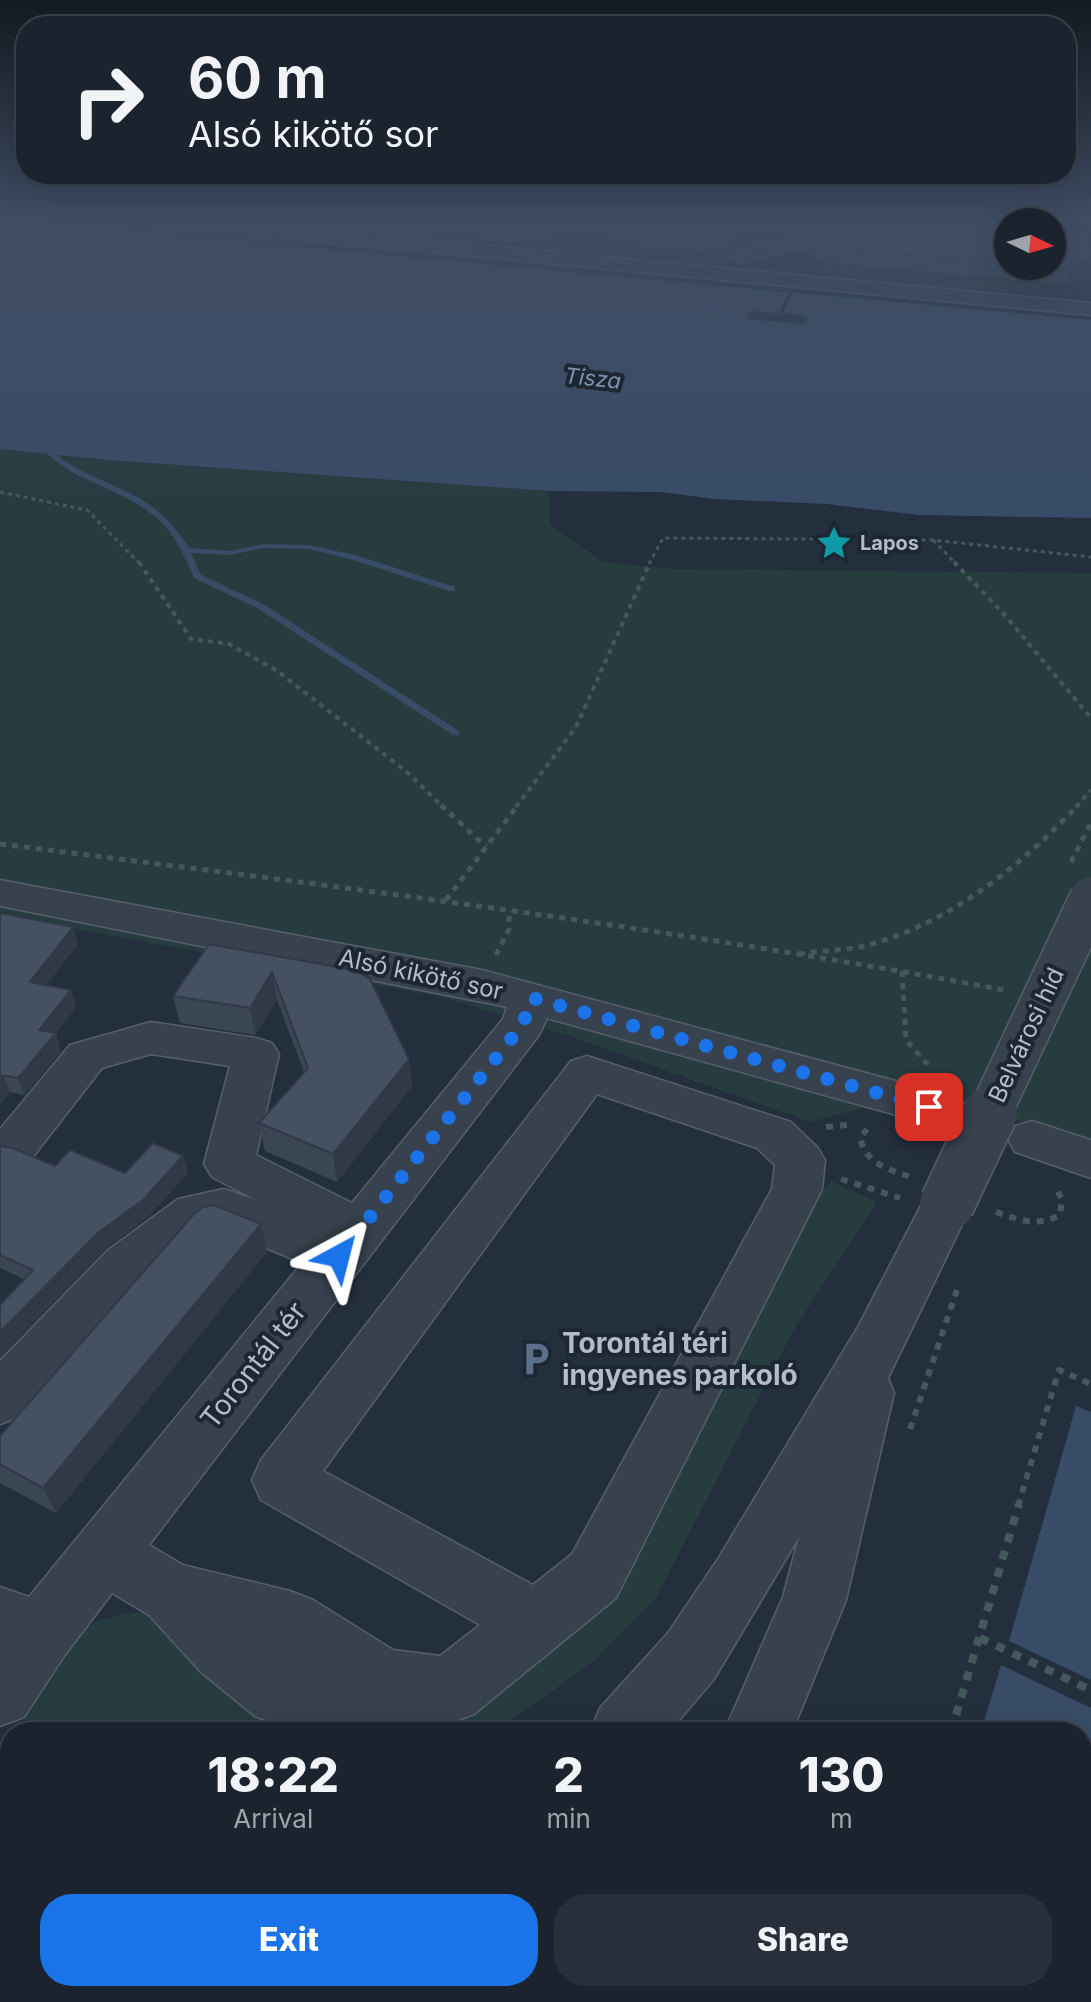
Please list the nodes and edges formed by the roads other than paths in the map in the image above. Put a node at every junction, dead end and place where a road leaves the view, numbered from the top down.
1 (0, 893) edge
2 (1091, 898) edge
3 (532, 998) junction
4 (925, 1105) road end
5 (1032, 1139) dead end
6 (15, 1145) edge
7 (1091, 1159) edge
8 (349, 1243) junction
9 (878, 1344) junction
10 (0, 1399) edge
11 (104, 1553) junction
12 (537, 1622) junction
13 (20, 1626) edge
14 (0, 1693) edge
15 (625, 1722) edge
16 (762, 1722) edge

1 - 3 street, Alsó kikötő sor
2 - 9 street, Belvárosi híd, bridge
3 - 4 street, Alsó kikötő sor
3 - 8 street, Torontál tér
5 - 7 street
6 - 8 street
8 - 10 street
8 - 11 street, Torontál tér
9 - 15 street, Belvárosi híd
9 - 16 street, Belvárosi híd
11 - 12 street
11 - 13 street, Torontál tér
12 - 12 street
13 - 14 street, Torontál tér

